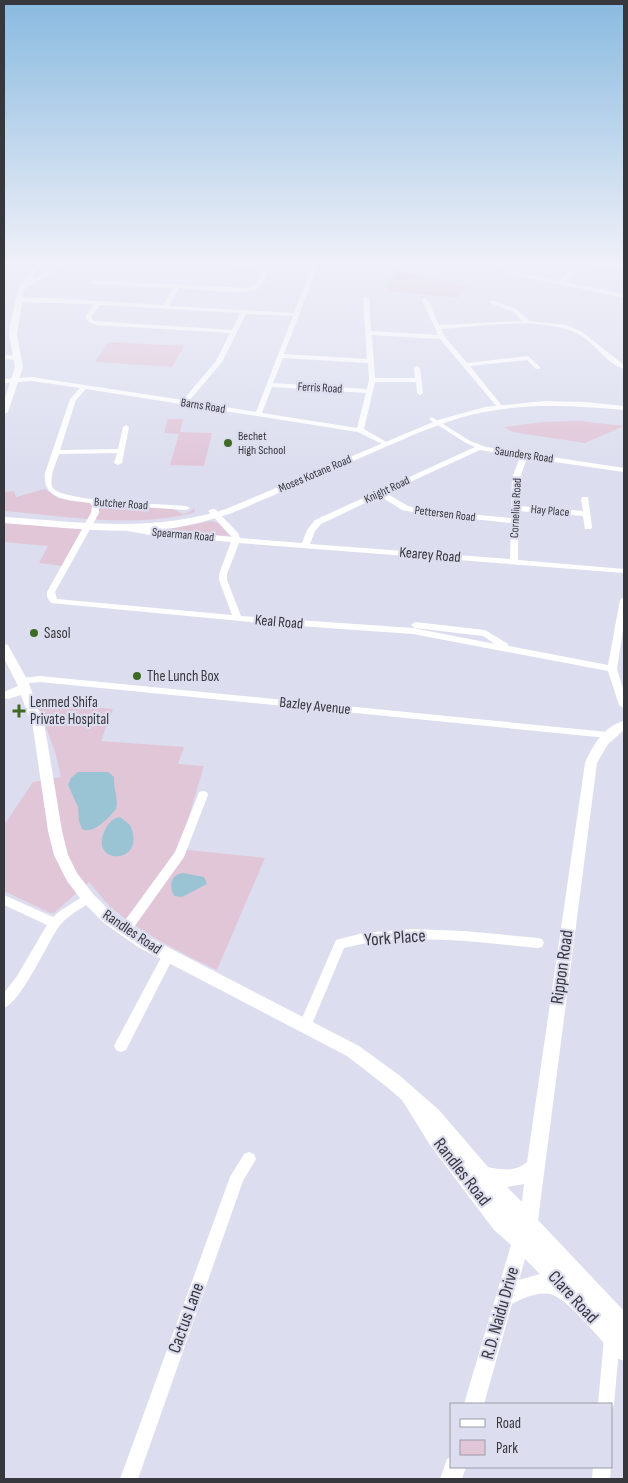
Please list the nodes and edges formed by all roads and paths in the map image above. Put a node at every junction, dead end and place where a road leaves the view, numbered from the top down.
1 (14, 329) edge
2 (191, 329) edge
3 (235, 329) edge
4 (291, 329) edge
5 (369, 329) edge
6 (439, 329) edge
7 (573, 329) edge
8 (234, 332) junction
9 (369, 333) junction
10 (442, 336) junction
11 (281, 356) junction
12 (4, 357) edge
13 (18, 358) junction
14 (370, 361) junction
15 (465, 365) junction
16 (418, 368) dead end
17 (538, 368) dead end
18 (624, 368) edge
19 (16, 380) junction
20 (372, 380) junction
21 (419, 380) junction
22 (4, 381) edge
23 (270, 385) junction
24 (85, 387) junction
25 (370, 391) junction
26 (420, 393) dead end
27 (184, 403) junction
28 (498, 406) junction
29 (624, 406) edge
30 (4, 412) edge
31 (258, 414) junction
32 (434, 421) junction
33 (126, 427) dead end
34 (360, 430) junction
35 (383, 442) junction
36 (479, 448) junction
37 (56, 452) junction
38 (120, 452) junction
39 (524, 455) junction
40 (624, 461) edge
41 (118, 463) dead end
42 (622, 470) edge
43 (380, 493) junction
44 (585, 499) dead end
45 (94, 503) junction
46 (186, 508) dead end
47 (515, 508) junction
48 (214, 513) junction
49 (586, 514) junction
50 (4, 519) edge
51 (514, 521) junction
52 (90, 524) junction
53 (588, 527) dead end
54 (130, 529) junction
55 (236, 540) junction
56 (306, 544) junction
57 (514, 562) junction
58 (624, 571) edge
59 (624, 600) edge
60 (238, 618) junction
61 (415, 625) dead end
62 (4, 648) edge
63 (508, 648) junction
64 (612, 669) junction
65 (23, 684) junction
66 (8, 695) dead end
67 (624, 705) edge
68 (624, 725) edge
69 (608, 734) junction
70 (203, 795) dead end
71 (88, 898) junction
72 (4, 900) edge
73 (55, 923) junction
74 (125, 930) junction
75 (538, 943) dead end
76 (168, 956) junction
77 (4, 1002) edge
78 (305, 1025) junction
79 (121, 1046) dead end
80 (409, 1096) junction
81 (249, 1159) dead end
82 (536, 1164) junction
83 (483, 1174) junction
84 (528, 1223) junction
85 (521, 1244) junction
86 (505, 1297) junction
87 (575, 1297) junction
88 (620, 1338) edge
89 (474, 1403) edge
90 (606, 1403) edge
91 (128, 1479) edge

1 - 13 street
2 - 8 street
3 - 8 street
4 - 11 street
5 - 9 street
6 - 10 street
7 - 18 street
8 - 27 street
9 - 10 street
9 - 14 street
10 - 15 street
11 - 14 street
11 - 23 street
12 - 13 street
13 - 19 street
14 - 20 street
15 - 17 street
15 - 28 street
16 - 21 street
19 - 22 street, Barns Road
19 - 24 street, Barns Road
19 - 30 street
20 - 21 street
20 - 25 street
21 - 26 street
23 - 25 street, Ferris Road
23 - 31 street
24 - 27 street, Barns Road
24 - 37 street, Butcher Road
25 - 34 street
27 - 31 street, Barns Road
28 - 29 street, Moses Kotane Road
28 - 32 street, Moses Kotane Road
31 - 34 street, Barns Road
32 - 35 street, Moses Kotane Road
32 - 36 street, Saunders Road
33 - 38 street
34 - 35 street, Barns Road
35 - 48 street, Moses Kotane Road
36 - 39 street, Saunders Road
36 - 43 street, Knight Road
37 - 38 street
37 - 45 street, Butcher Road
38 - 41 street
39 - 42 street, Saunders Road
39 - 47 street, Cornelius Road
40 - 42 street
43 - 51 street, Pettersen Road
43 - 56 street, Knight Road
44 - 49 street, Hay Place
45 - 46 street, Butcher Road
45 - 52 street, Keal Road
47 - 49 street, Hay Place
47 - 51 street, Cornelius Road
48 - 52 street, Moses Kotane Road
48 - 54 street, Moses Kotane Road
48 - 55 street
49 - 53 street, Hay Place
50 - 52 street, Moses Kotane Road
51 - 57 street, Cornelius Road
52 - 54 street, Moses Kotane Road
52 - 60 street, Keal Road
54 - 55 street, Spearman Road
55 - 56 street, Kearey Road
55 - 60 street
56 - 57 street, Kearey Road
57 - 58 street, Kearey Road
59 - 64 street
60 - 63 street, Keal Road
61 - 63 street
62 - 65 street, Randles Road
63 - 64 street, Keal Road
64 - 67 street
65 - 66 street
65 - 69 street, Bazley Avenue
65 - 71 street, Randles Road
68 - 69 street, Rippon Road
69 - 82 street, Rippon Road
70 - 74 street
71 - 73 street
71 - 74 street, Randles Road
72 - 73 street
73 - 77 street
74 - 76 street, Randles Road
75 - 78 street, York Place
76 - 78 street, Randles Road
76 - 79 street
78 - 80 street, Randles Road
80 - 83 street, Randles Road
80 - 85 street, Randles Road
81 - 91 street, Cactus Lane
82 - 83 street
82 - 84 street, Rippon Road
83 - 84 street, Randles Road
84 - 85 street, R.D. Naidu Drive
84 - 88 street, Clare Road
85 - 86 street, R.D. Naidu Drive
85 - 87 street, Clare Road
86 - 87 street
86 - 89 street, R.D. Naidu Drive
87 - 88 street, Clare Road
88 - 90 street

